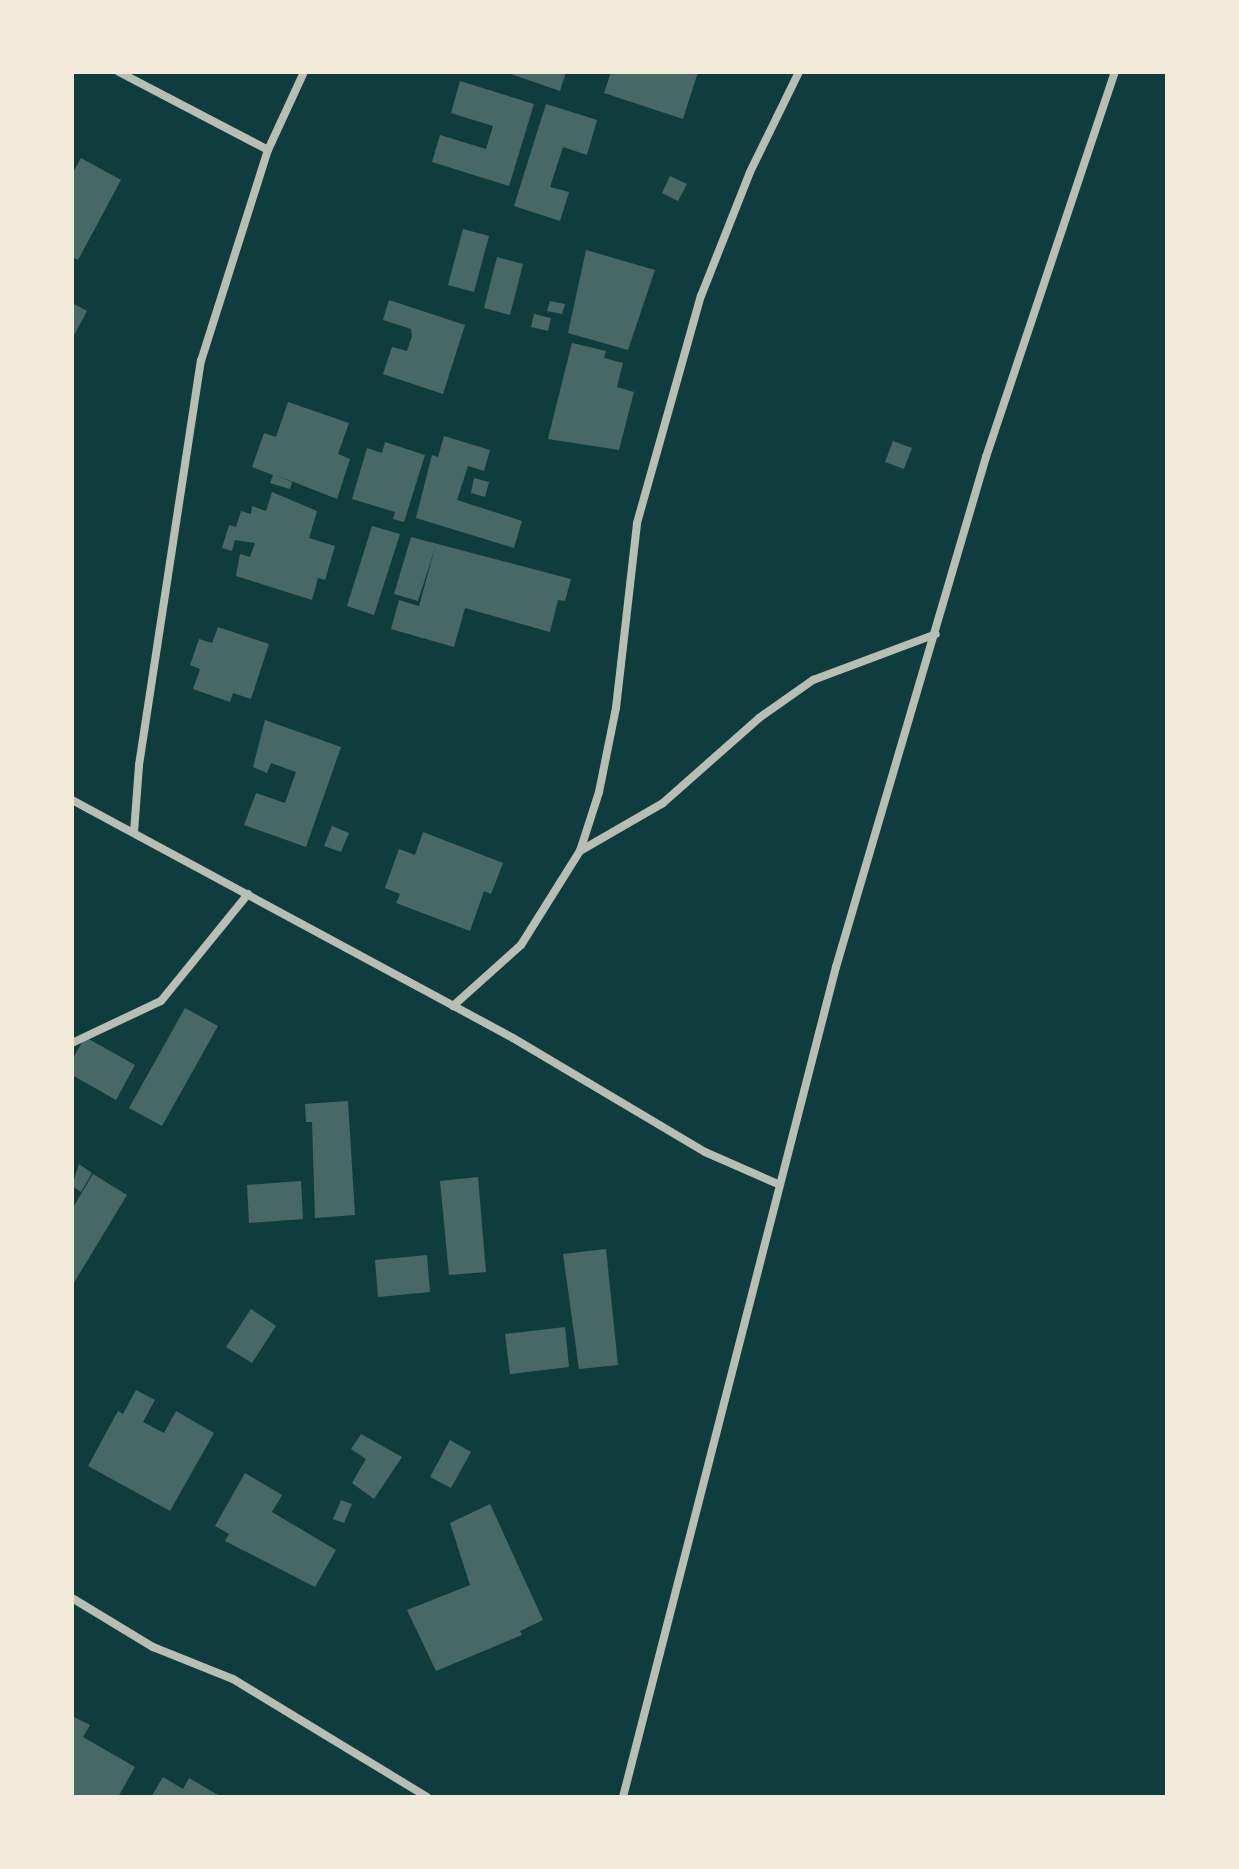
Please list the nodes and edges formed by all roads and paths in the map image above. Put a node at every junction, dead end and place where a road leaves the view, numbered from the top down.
1 (119, 72) edge
2 (304, 72) edge
3 (799, 72) edge
4 (1115, 72) edge
5 (268, 150) junction
6 (936, 634) junction
7 (72, 800) edge
8 (134, 832) junction
9 (580, 851) junction
10 (248, 894) junction
11 (453, 1006) junction
12 (72, 1043) edge
13 (778, 1184) junction
14 (72, 1598) edge
15 (427, 1797) edge
16 (623, 1797) edge

1 - 5 street
2 - 5 street
3 - 9 street
4 - 6 street
5 - 8 street
6 - 9 street
6 - 13 street
7 - 8 street
8 - 10 street
9 - 11 street
10 - 11 street
10 - 12 street
11 - 13 street
13 - 16 street
14 - 15 street

